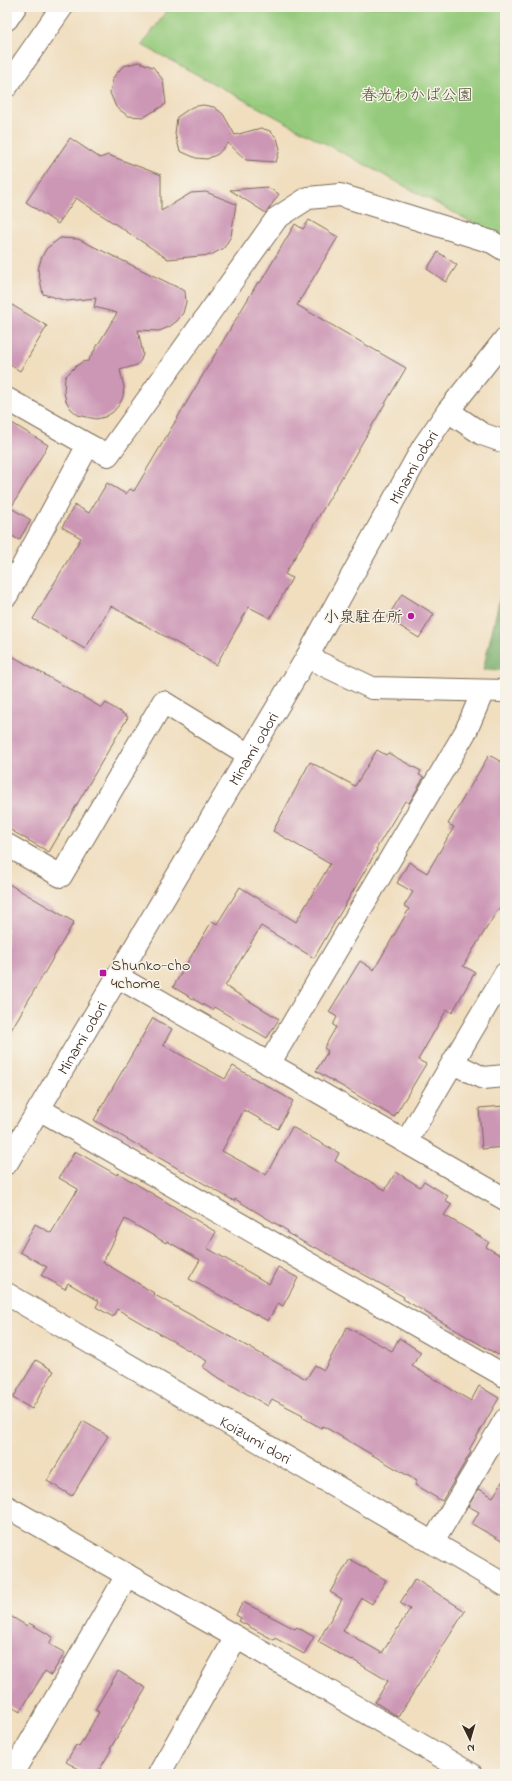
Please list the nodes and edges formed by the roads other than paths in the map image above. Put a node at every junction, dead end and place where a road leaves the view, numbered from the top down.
1 (15, 7) edge
2 (62, 7) edge
3 (7, 19) edge
4 (7, 86) edge
5 (505, 250) edge
6 (505, 339) edge
7 (7, 399) edge
8 (448, 410) junction
9 (505, 442) edge
10 (88, 445) junction
11 (7, 595) edge
12 (307, 657) junction
13 (505, 691) edge
14 (483, 692) junction
15 (249, 755) junction
16 (7, 845) edge
17 (505, 974) edge
18 (118, 977) junction
19 (453, 1063) junction
20 (269, 1064) junction
21 (505, 1076) edge
22 (39, 1109) junction
23 (406, 1142) junction
24 (7, 1163) edge
25 (505, 1199) edge
26 (7, 1294) edge
27 (505, 1376) edge
28 (505, 1420) edge
29 (7, 1508) edge
30 (432, 1542) junction
31 (127, 1575) junction
32 (505, 1585) edge
33 (236, 1637) junction
34 (12, 1774) edge
35 (159, 1774) edge
36 (471, 1774) edge

1 - 3 street
2 - 4 street
5 - 10 street
6 - 8 street, Minami odori
7 - 10 street
8 - 9 street
8 - 12 street, Minami odori
10 - 11 street
12 - 14 street
12 - 15 street, Minami odori
13 - 14 street
14 - 20 street
15 - 16 street
15 - 18 street, Minami odori
17 - 19 street
18 - 20 street
18 - 22 street, Minami odori
19 - 21 street
19 - 23 street
20 - 23 street
22 - 24 street, Minami odori
22 - 27 street
23 - 25 street
26 - 30 street, Koizumi dori
28 - 30 street
29 - 31 street
30 - 32 street, Koizumi dori
31 - 33 street
31 - 34 street
33 - 35 street
33 - 36 street

